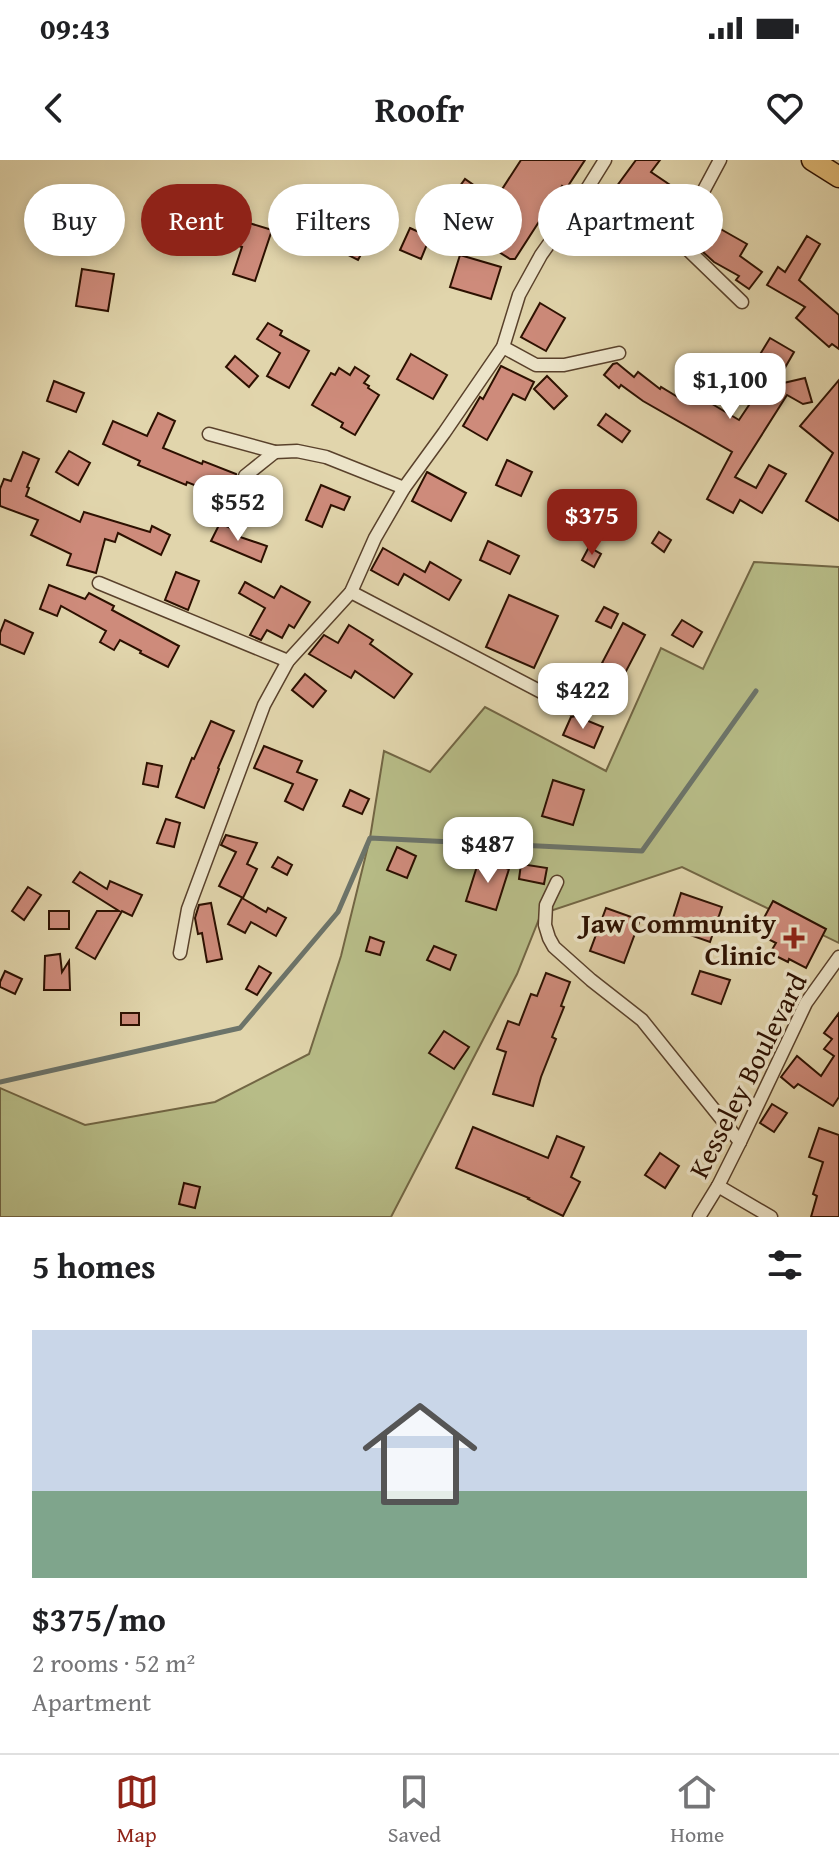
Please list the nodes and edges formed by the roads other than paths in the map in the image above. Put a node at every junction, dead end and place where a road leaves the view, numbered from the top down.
1 (605, 160) edge
2 (720, 160) edge
3 (812, 160) edge
4 (839, 177) edge
5 (742, 302) dead end
6 (503, 347) junction
7 (619, 353) dead end
8 (209, 434) dead end
9 (275, 452) junction
10 (245, 476) dead end
11 (404, 488) junction
12 (99, 583) dead end
13 (351, 592) junction
14 (288, 661) junction
15 (572, 708) dead end
16 (557, 882) dead end
17 (180, 953) dead end
18 (839, 957) edge
19 (740, 1142) junction
20 (718, 1186) junction
21 (699, 1217) edge
22 (771, 1217) edge

1 - 6 street
2 - 5 street
3 - 4 main road
6 - 7 street
6 - 11 street
8 - 9 street
9 - 10 street
9 - 11 street
11 - 13 street
12 - 14 street
13 - 14 street
13 - 15 street
14 - 17 street
16 - 19 street
18 - 19 street, Kesseley Boulevard
19 - 20 street, Kesseley Boulevard
20 - 21 street, Kesseley Boulevard
20 - 22 street

